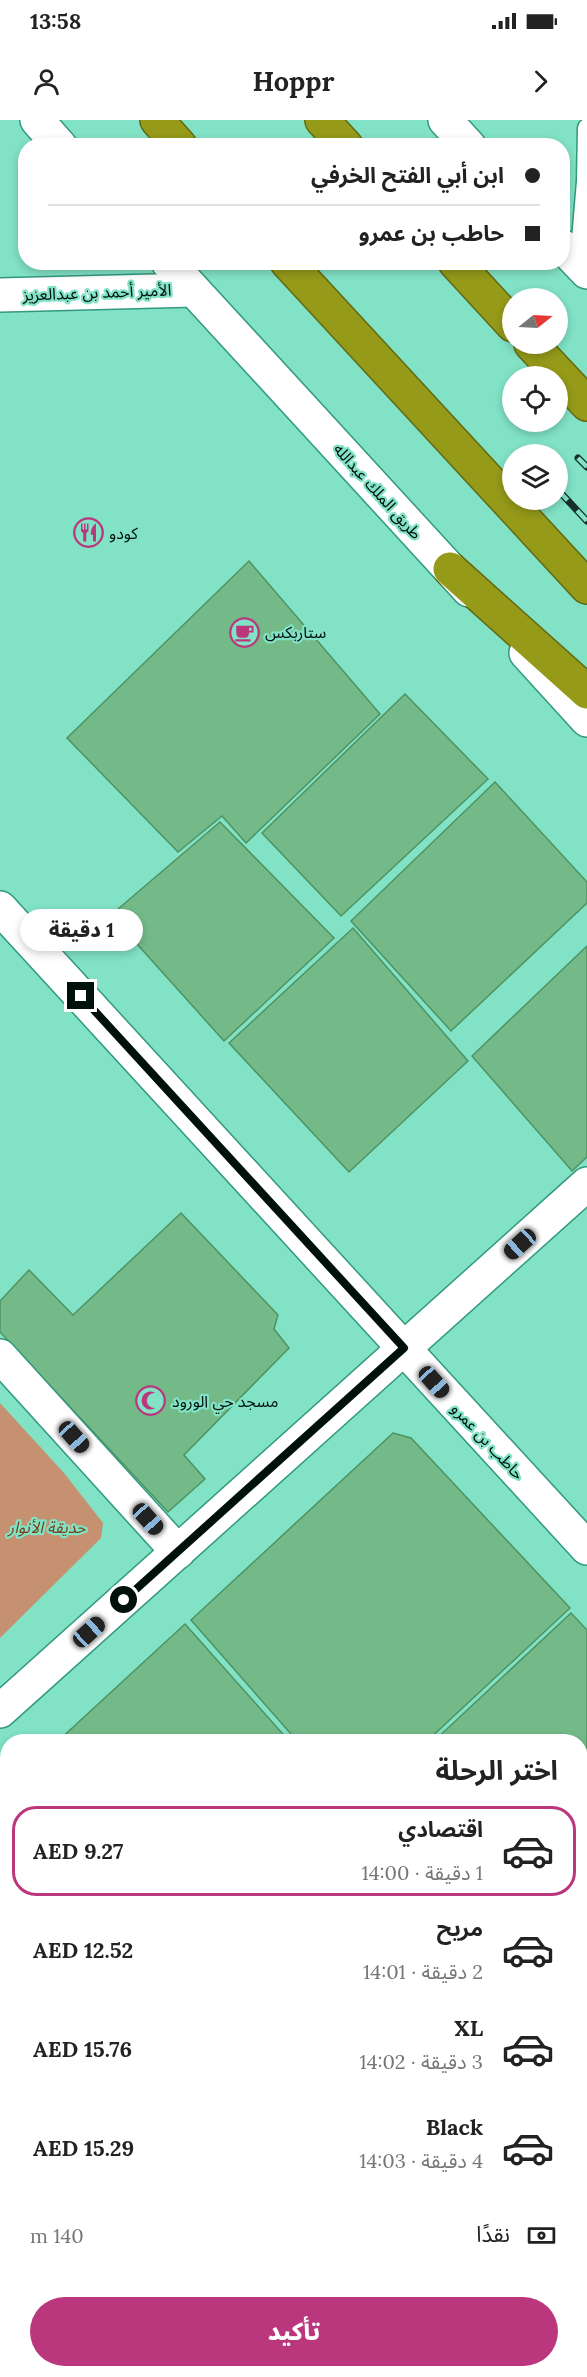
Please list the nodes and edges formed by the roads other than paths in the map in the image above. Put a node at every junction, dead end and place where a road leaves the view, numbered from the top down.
1 (37, 120) edge
2 (157, 120) edge
3 (322, 120) edge
4 (446, 120) edge
5 (476, 120) edge
6 (587, 128) edge
7 (53, 138) edge
8 (173, 138) edge
9 (339, 138) edge
10 (462, 138) edge
11 (475, 138) edge
12 (576, 260) edge
13 (175, 270) edge
14 (294, 270) edge
15 (462, 270) edge
16 (193, 290) junction
17 (0, 295) edge
18 (502, 313) edge
19 (540, 354) edge
20 (587, 404) edge
21 (450, 569) junction
22 (587, 587) edge
23 (587, 692) edge
24 (587, 720) edge
25 (0, 908) edge
26 (587, 1184) edge
27 (404, 1348) junction
28 (0, 1356) edge
29 (587, 1548) edge
30 (178, 1552) junction
31 (0, 1712) edge

1 - 7 street
2 - 8 highway
3 - 9 highway
4 - 10 street
5 - 11 street
6 - 12 lane
13 - 16 street, طريق الملك عبدالله
14 - 22 highway
15 - 18 highway
16 - 17 street, الأمير أحمد بن عبدالعزيز
16 - 21 street, طريق الملك عبدالله
19 - 20 highway
21 - 23 highway
21 - 24 street, طريق الملك عبدالله
25 - 27 street, حاطب بن عمرو
26 - 27 street
27 - 29 street, حاطب بن عمرو
27 - 30 street
28 - 30 street
30 - 31 street

